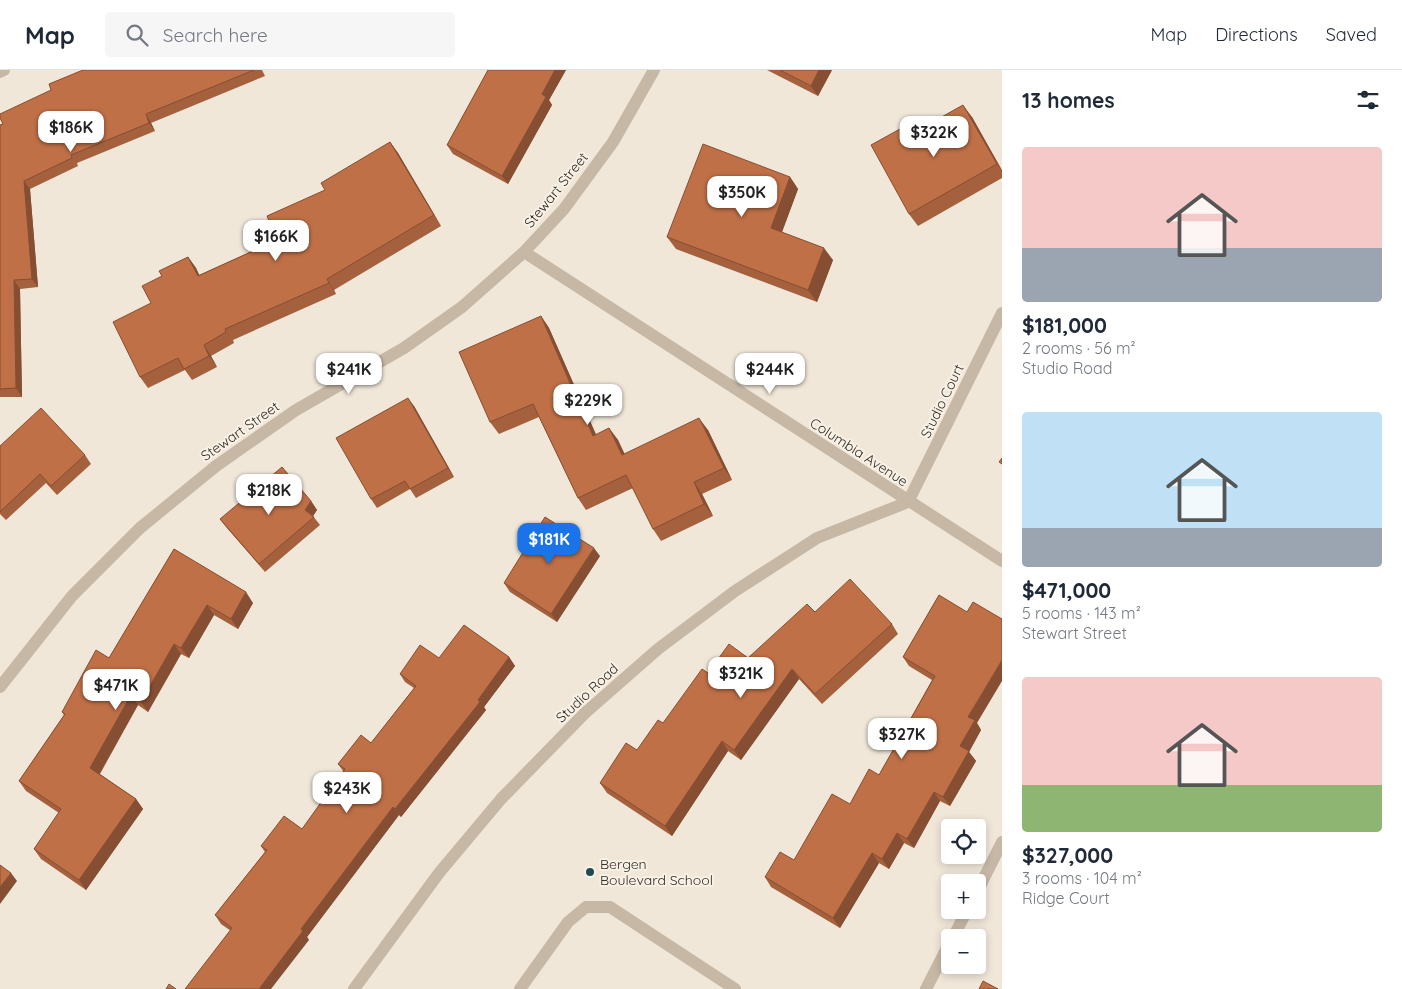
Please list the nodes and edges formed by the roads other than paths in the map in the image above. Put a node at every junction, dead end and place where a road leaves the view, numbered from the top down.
1 (4, 70) edge
2 (654, 70) edge
3 (0, 72) edge
4 (524, 252) junction
5 (1002, 313) edge
6 (908, 502) junction
7 (1002, 561) edge
8 (0, 687) edge
9 (1002, 842) edge
10 (986, 874) edge
11 (941, 960) edge
12 (354, 989) edge
13 (520, 989) edge
14 (735, 989) edge
15 (926, 989) edge

1 - 3 street
2 - 4 street, Stewart Street
4 - 6 street, Columbia Avenue
4 - 8 street, Stewart Street
5 - 6 street, Studio Court
6 - 7 street, Columbia Avenue
6 - 12 street, Studio Road
9 - 10 street
11 - 15 street
13 - 14 street

